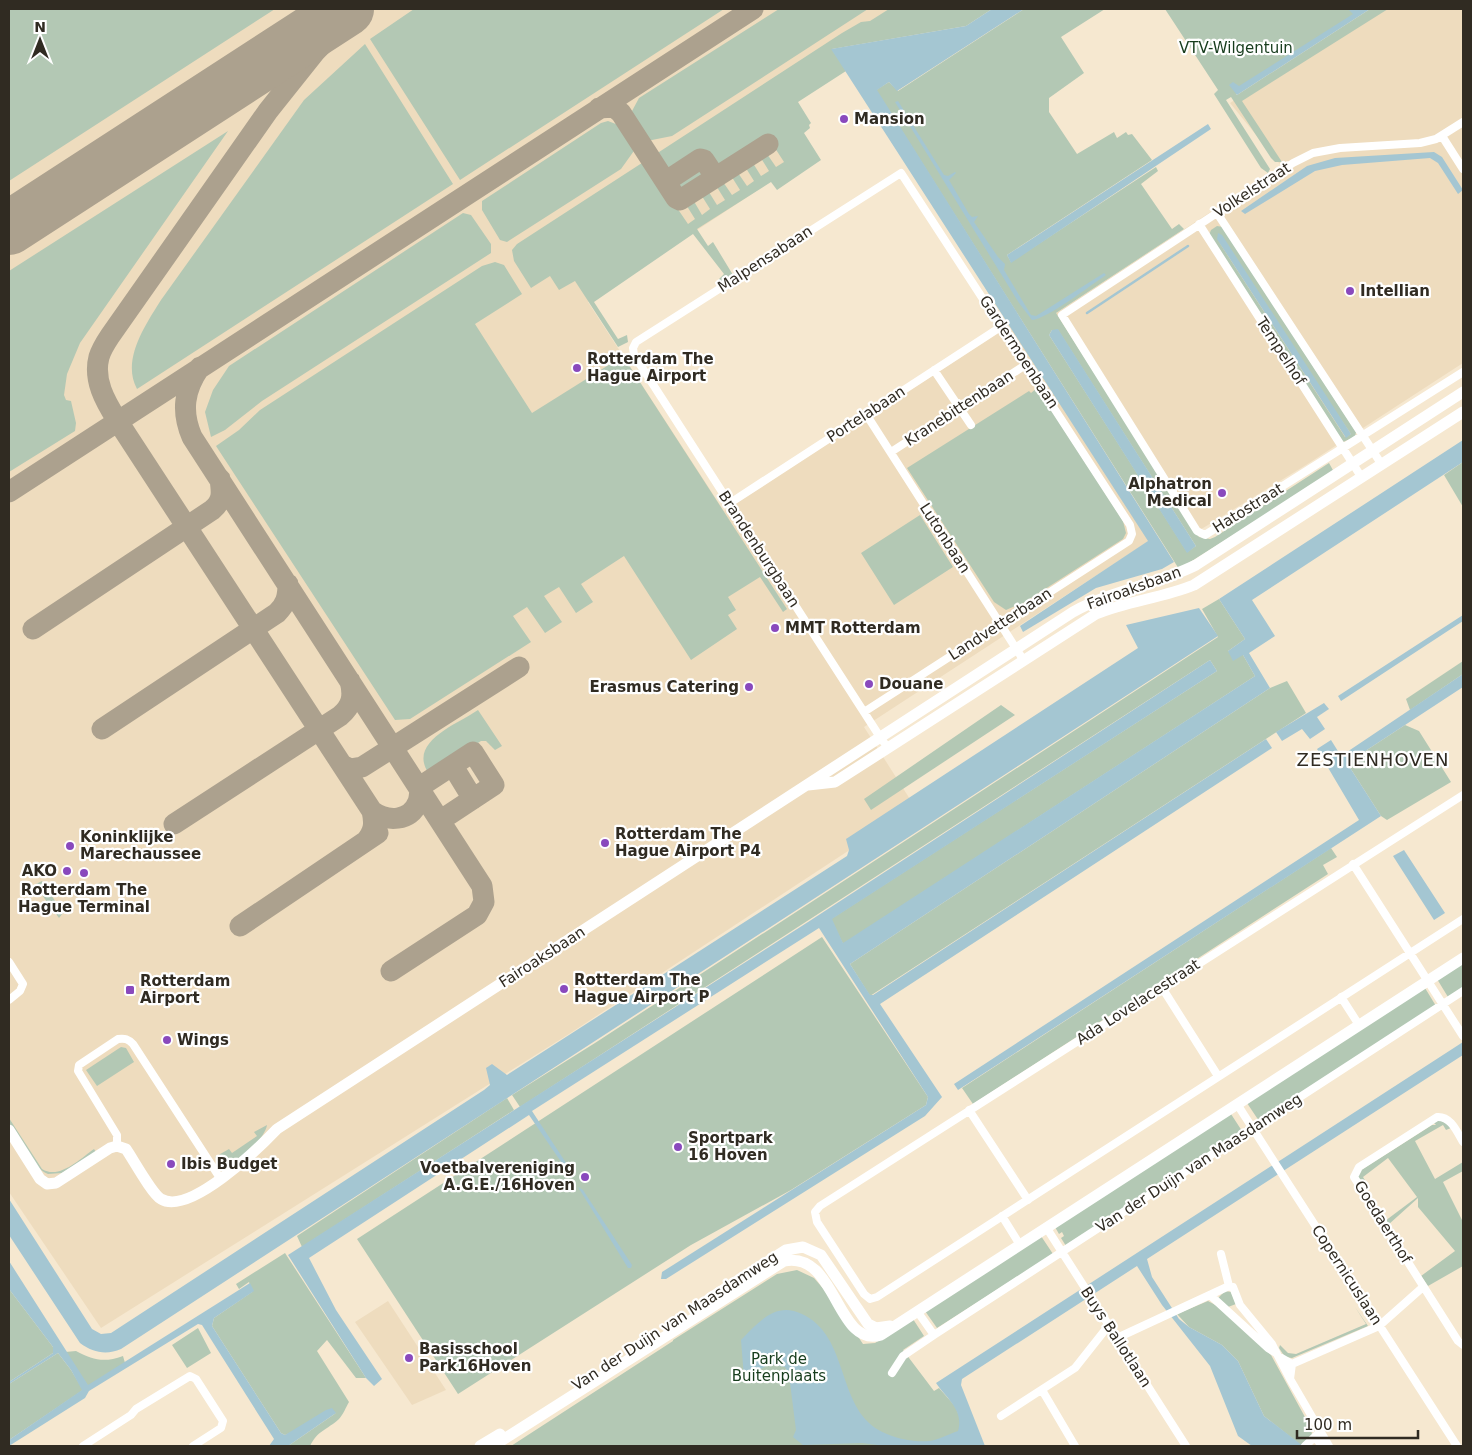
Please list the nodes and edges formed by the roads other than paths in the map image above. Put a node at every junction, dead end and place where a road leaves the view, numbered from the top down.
1 (1463, 122) edge
2 (1442, 136) junction
3 (1463, 170) edge
4 (901, 173) joint
5 (1217, 213) junction
6 (1200, 224) junction
7 (1062, 315) joint
8 (1002, 326) junction
9 (633, 348) joint
10 (1027, 364) junction
11 (934, 370) junction
12 (1463, 372) edge
13 (1463, 392) edge
14 (959, 408) junction
15 (1463, 412) edge
16 (866, 414) junction
17 (971, 425) dead end
18 (1364, 437) junction
19 (1344, 449) junction
20 (1373, 451) junction
21 (890, 452) junction
22 (1353, 464) junction
23 (1382, 465) junction
24 (1362, 478) junction
25 (730, 503) junction
26 (1132, 534) joint
27 (1000, 624) junction
28 (1017, 650) junction
29 (1024, 661) junction
30 (864, 712) junction
31 (880, 737) junction
32 (888, 748) junction
33 (806, 785) junction
34 (1463, 795) edge
35 (1354, 864) junction
36 (1463, 919) edge
37 (1411, 953) junction
38 (1463, 958) edge
39 (9, 962) edge
40 (1428, 980) junction
41 (1161, 986) junction
42 (1463, 991) edge
43 (1341, 997) junction
44 (9, 1000) edge
45 (1444, 1004) junction
46 (1359, 1025) junction
47 (1463, 1036) edge
48 (1218, 1076) junction
49 (1237, 1104) junction
50 (969, 1110) junction
51 (1252, 1128) junction
52 (9, 1130) edge
53 (1463, 1142) edge
54 (117, 1146) junction
55 (220, 1178) junction
56 (1028, 1200) junction
57 (1002, 1216) junction
58 (1046, 1227) junction
59 (1020, 1244) junction
60 (1062, 1252) junction
61 (1221, 1254) dead end
62 (1230, 1286) junction
63 (1424, 1287) junction
64 (1210, 1295) junction
65 (1240, 1305) junction
66 (917, 1311) junction
67 (1229, 1313) junction
68 (903, 1320) junction
69 (1109, 1325) junction
70 (1251, 1326) junction
71 (1379, 1326) junction
72 (934, 1335) junction
73 (1117, 1338) junction
74 (1463, 1345) edge
75 (1277, 1354) junction
76 (1292, 1364) junction
77 (892, 1373) dead end
78 (1290, 1379) junction
79 (1042, 1390) junction
80 (1001, 1416) dead end
81 (1312, 1440) edge
82 (83, 1446) edge
83 (193, 1446) edge
84 (480, 1446) edge
85 (493, 1446) edge
86 (1075, 1446) edge
87 (1186, 1446) edge
88 (1322, 1446) edge
89 (1329, 1446) edge
90 (1457, 1446) edge

1 - 2 street, Volkelstraat
2 - 3 street
2 - 5 street, Volkelstraat
4 - 8 street, Gardermoenbaan
4 - 9 street, Malpensabaan
5 - 6 street, Volkelstraat
5 - 18 street, Tempelhof
6 - 7 street, Volkelstraat
6 - 19 street, Tempelhof
7 - 19 street, Hatostraat
8 - 10 street, Gardermoenbaan
8 - 11 street, Portelabaan
9 - 25 street, Brandenburgbaan
10 - 14 street, Kranebittenbaan
10 - 26 street, Gardermoenbaan
11 - 14 street
11 - 16 street, Portelabaan
12 - 18 street, Hatostraat
13 - 20 main road, Fairoaksbaan
14 - 17 street
14 - 21 street, Kranebittenbaan
15 - 23 main road, Fairoaksbaan
16 - 21 street, Lutonbaan
16 - 25 street, Portelabaan
18 - 19 street, Hatostraat
18 - 20 street, Tempelhof
19 - 22 street, Tempelhof
20 - 22 main road, Fairoaksbaan
20 - 23 street, Tempelhof
21 - 27 street, Lutonbaan
22 - 24 street, Tempelhof
22 - 28 main road, Fairoaksbaan
23 - 24 main road, Fairoaksbaan
24 - 29 main road, Fairoaksbaan
25 - 30 street, Brandenburgbaan
26 - 27 street, Landvetterbaan
27 - 28 street, Lutonbaan
27 - 30 street, Landvetterbaan
28 - 29 street, Lutonbaan
28 - 31 main road, Fairoaksbaan
29 - 32 main road, Fairoaksbaan
30 - 31 street, Brandenburgbaan
31 - 32 street, Brandenburgbaan
31 - 33 main road, Fairoaksbaan
32 - 33 main road, Fairoaksbaan
33 - 55 main road, Fairoaksbaan
34 - 35 street, Ada Lovelacestraat
35 - 37 street
35 - 41 street, Ada Lovelacestraat
36 - 37 street
37 - 40 street
37 - 43 street
38 - 40 main road, Van der Duijn van Maasdamweg
39 - 44 street
40 - 45 street
40 - 46 main road, Van der Duijn van Maasdamweg
41 - 48 street
41 - 50 street, Ada Lovelacestraat
42 - 45 street, Van der Duijn van Maasdamweg
43 - 46 street
43 - 48 street
45 - 47 street
45 - 51 street, Van der Duijn van Maasdamweg
46 - 49 main road, Van der Duijn van Maasdamweg
48 - 56 street
49 - 51 street, Copernicuslaan
49 - 58 main road, Van der Duijn van Maasdamweg
50 - 56 street
50 - 57 street, Ada Lovelacestraat
51 - 60 street, Van der Duijn van Maasdamweg
51 - 71 street, Copernicuslaan
52 - 54 main road
53 - 63 street, Goedaerthof
54 - 55 main road, Fairoaksbaan
54 - 55 street
56 - 57 street
57 - 59 street
58 - 59 main road, Van der Duijn van Maasdamweg
58 - 60 street, Buys Ballotlaan
59 - 66 main road, Van der Duijn van Maasdamweg
60 - 69 street, Buys Ballotlaan
60 - 72 street, Van der Duijn van Maasdamweg
61 - 62 street
62 - 64 street
62 - 65 street
63 - 71 street
63 - 74 street, Goedaerthof
64 - 67 street
64 - 73 street
65 - 67 street
65 - 70 street
66 - 68 main road, Van der Duijn van Maasdamweg
66 - 72 street
67 - 70 street
68 - 84 main road, Van der Duijn van Maasdamweg
68 - 85 main road, Van der Duijn van Maasdamweg
69 - 73 street, Buys Ballotlaan
69 - 79 street
70 - 75 street
71 - 76 street
71 - 90 street, Copernicuslaan
72 - 77 street, Van der Duijn van Maasdamweg
73 - 87 street, Buys Ballotlaan
75 - 76 street
75 - 78 street
76 - 78 street
78 - 81 street
79 - 80 street
79 - 86 street
81 - 88 street
81 - 89 street
82 - 83 street

